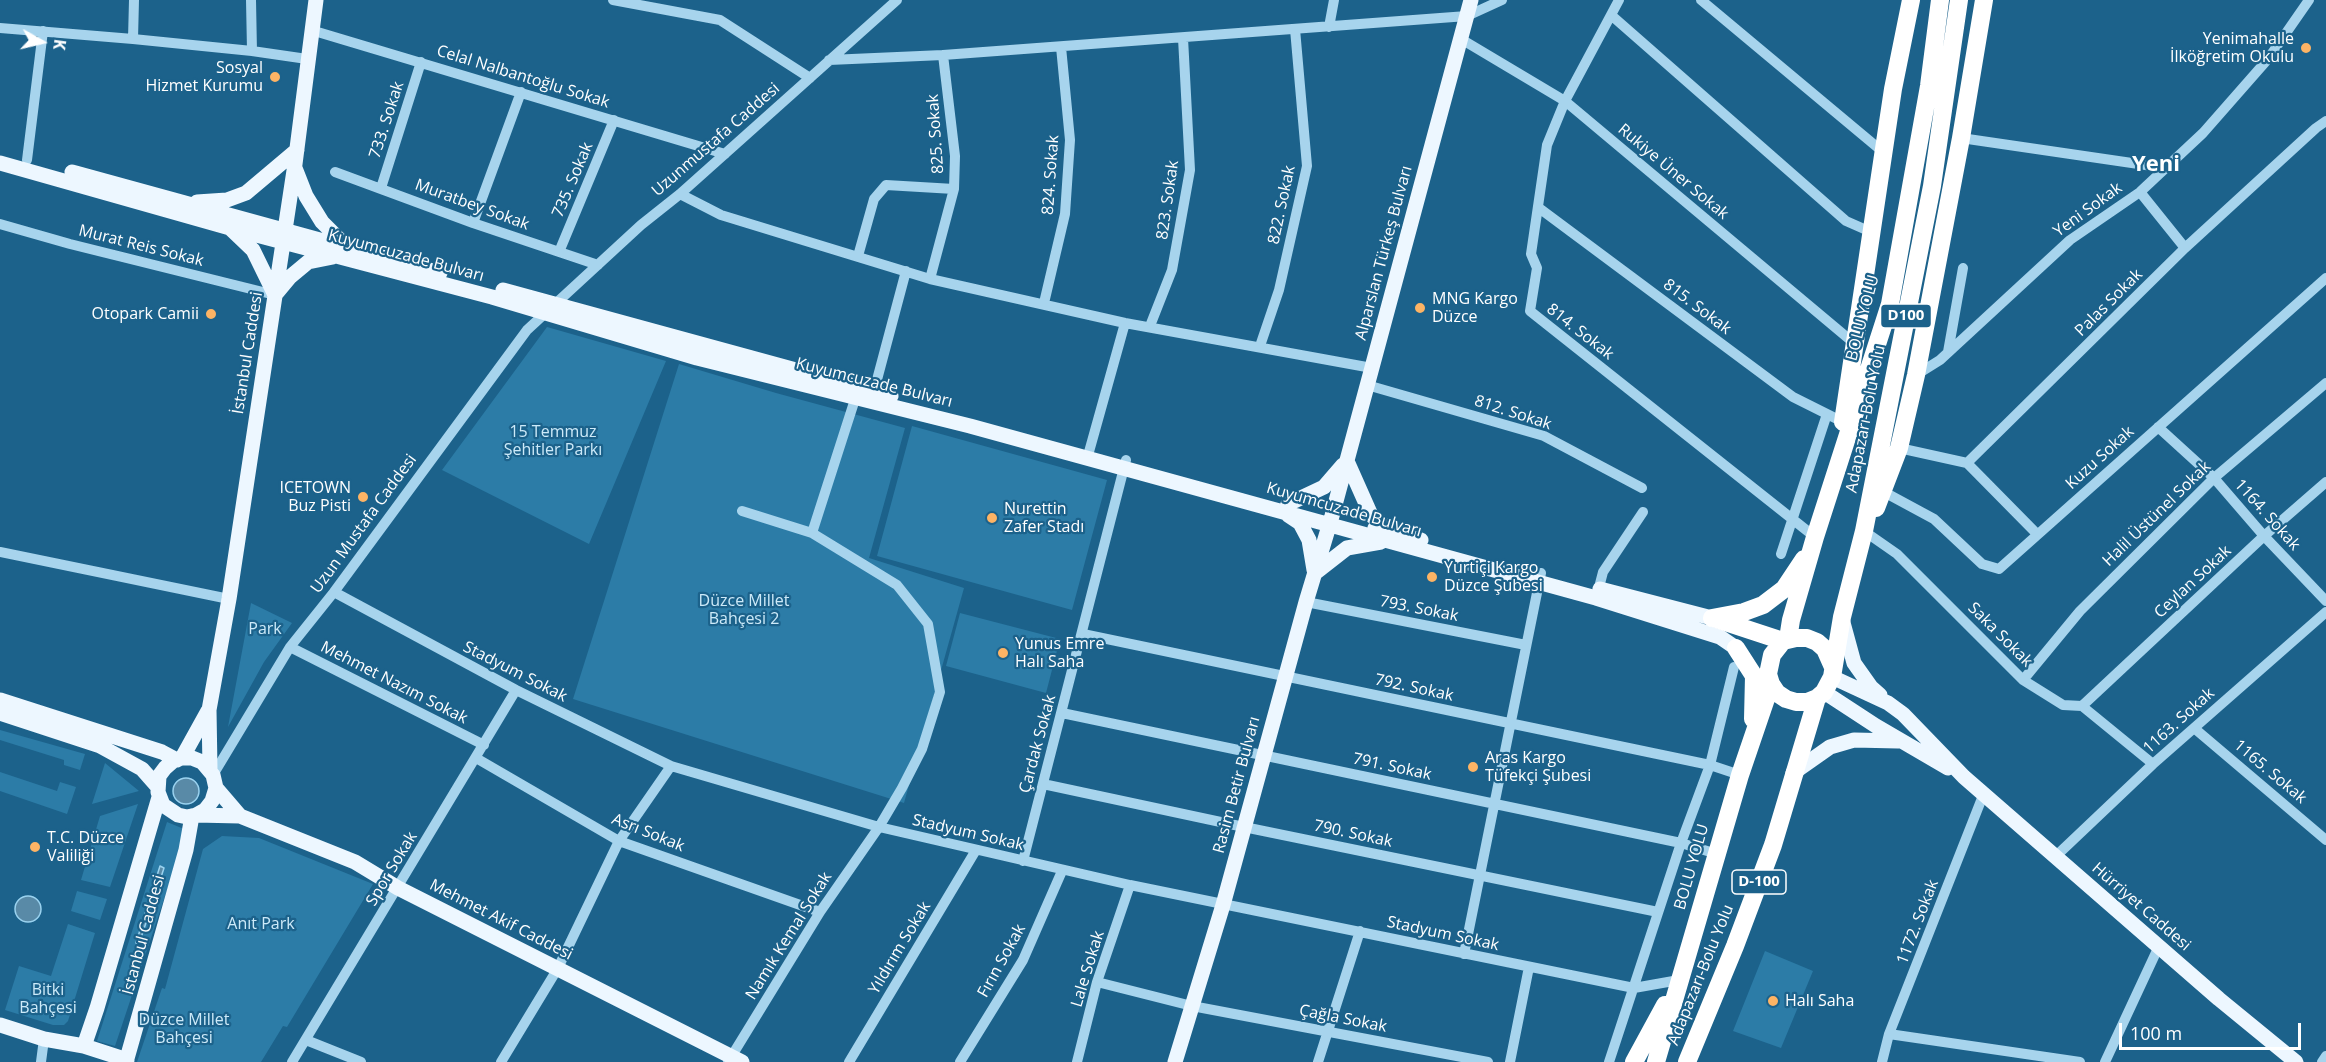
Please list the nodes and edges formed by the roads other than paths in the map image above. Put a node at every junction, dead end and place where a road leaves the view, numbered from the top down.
1 (134, 0) edge
2 (251, 0) edge
3 (316, 0) edge
4 (613, 0) edge
5 (897, 0) edge
6 (1334, 0) edge
7 (1471, 0) edge
8 (1502, 0) edge
9 (1619, 0) edge
10 (1701, 0) edge
11 (1911, 0) edge
12 (1940, 0) edge
13 (1959, 0) edge
14 (1984, 0) edge
15 (2309, 0) edge
16 (1611, 15) junction
17 (1467, 16) junction
18 (1329, 27) junction
19 (0, 28) edge
20 (1295, 29) junction
21 (311, 30) junction
22 (43, 31) junction
23 (1183, 38) junction
24 (133, 39) junction
25 (1461, 39) junction
26 (1061, 46) junction
27 (252, 51) junction
28 (944, 55) junction
29 (307, 59) junction
30 (829, 60) junction
31 (421, 62) junction
32 (810, 78) junction
33 (521, 92) junction
34 (1565, 101) junction
35 (615, 120) junction
36 (2326, 121) edge
37 (1961, 138) junction
38 (297, 150) junction
39 (0, 152) edge
40 (1883, 152) junction
41 (725, 154) junction
42 (27, 160) junction
43 (0, 163) edge
44 (295, 168) junction
45 (2166, 168) junction
46 (335, 172) dead end
47 (381, 188) junction
48 (954, 189) junction
49 (2140, 192) junction
50 (680, 194) junction
51 (181, 202) junction
52 (1539, 208) junction
53 (473, 223) junction
54 (0, 224) edge
55 (230, 228) junction
56 (1871, 232) junction
57 (284, 236) junction
58 (2185, 248) junction
59 (342, 252) junction
60 (560, 252) junction
61 (858, 256) junction
62 (598, 265) junction
63 (1963, 268) dead end
64 (906, 271) junction
65 (2326, 278) edge
66 (930, 279) junction
67 (275, 295) junction
68 (1044, 303) junction
69 (552, 309) junction
70 (1125, 323) junction
71 (1150, 326) junction
72 (1855, 344) junction
73 (1260, 346) junction
74 (1948, 352) junction
75 (1372, 368) junction
76 (1916, 375) junction
77 (2326, 383) edge
78 (1367, 385) junction
79 (863, 392) junction
80 (1835, 418) junction
81 (2157, 427) junction
82 (1899, 448) junction
83 (1088, 454) junction
84 (1347, 461) junction
85 (1967, 463) junction
86 (1125, 464) junction
87 (1835, 476) junction
88 (2214, 478) junction
89 (2326, 482) edge
90 (1642, 488) dead end
91 (1884, 492) junction
92 (1286, 508) junction
93 (742, 511) dead end
94 (1643, 512) dead end
95 (1793, 519) junction
96 (1331, 521) junction
97 (1864, 531) junction
98 (812, 533) junction
99 (2037, 534) junction
100 (2264, 536) junction
101 (1390, 537) junction
102 (1814, 541) junction
103 (0, 552) edge
104 (1781, 554) dead end
105 (1315, 573) junction
106 (1540, 578) junction
107 (334, 592) junction
108 (1597, 593) junction
109 (229, 599) junction
110 (2326, 601) edge
111 (1306, 602) junction
112 (2326, 612) edge
113 (1842, 617) junction
114 (1712, 618) junction
115 (1083, 634) junction
116 (1785, 640) junction
117 (1526, 645) junction
118 (290, 647) junction
119 (1736, 648) junction
120 (1768, 664) junction
121 (1734, 667) dead end
122 (1285, 677) junction
123 (2023, 680) junction
124 (1827, 683) junction
125 (1771, 684) junction
126 (516, 690) junction
127 (0, 700) edge
128 (2082, 706) junction
129 (209, 710) junction
130 (0, 713) edge
131 (1062, 713) junction
132 (1903, 714) junction
133 (1511, 724) junction
134 (2194, 728) junction
135 (1752, 733) junction
136 (1901, 741) junction
137 (484, 745) junction
138 (1264, 756) junction
139 (476, 758) junction
140 (180, 759) junction
141 (2153, 764) junction
142 (1710, 765) junction
143 (671, 766) junction
144 (1793, 773) junction
145 (1740, 775) junction
146 (213, 777) junction
147 (1964, 777) junction
148 (1043, 784) junction
149 (158, 792) junction
150 (1984, 793) junction
151 (1495, 804) junction
152 (194, 815) junction
153 (240, 816) junction
154 (879, 827) junction
155 (1244, 828) junction
156 (2326, 840) edge
157 (619, 841) junction
158 (1681, 843) junction
159 (976, 850) junction
160 (1716, 854) junction
161 (2056, 856) junction
162 (1023, 861) junction
163 (1062, 870) junction
164 (1481, 876) junction
165 (1131, 885) junction
166 (398, 888) junction
167 (1223, 905) junction
168 (820, 912) junction
169 (1658, 912) junction
170 (1360, 931) junction
171 (1735, 946) junction
172 (2159, 946) junction
173 (1464, 954) junction
174 (1529, 967) junction
175 (558, 968) junction
176 (1679, 980) junction
177 (1097, 982) junction
178 (1634, 988) junction
179 (1192, 1006) junction
180 (0, 1025) edge
181 (1328, 1031) junction
182 (1889, 1034) junction
183 (44, 1039) junction
184 (306, 1040) junction
185 (84, 1046) junction
186 (2326, 1056) edge
187 (734, 1060) edge
188 (127, 1061) edge
189 (41, 1062) edge
190 (292, 1062) edge
191 (361, 1062) edge
192 (501, 1062) edge
193 (849, 1062) edge
194 (960, 1062) edge
195 (1077, 1062) edge
196 (1175, 1062) edge
197 (1318, 1062) edge
198 (1488, 1062) edge
199 (1510, 1062) edge
200 (1609, 1062) edge
201 (1634, 1062) edge
202 (1656, 1062) edge
203 (1687, 1062) edge
204 (1695, 1062) edge
205 (1882, 1062) edge
206 (2080, 1062) edge
207 (2105, 1062) edge
208 (2296, 1062) edge
209 (2322, 1062) edge

1 - 24 street
2 - 27 street
3 - 21 main road, İstanbul Caddesi
4 - 32 street
5 - 30 street, Uzunmustafa Caddesi
6 - 18 street
7 - 17 main road, Alparslan Türkeş Bulvarı
8 - 17 street
9 - 16 street, 814. Sokak
10 - 40 street
11 - 40 highway
12 - 87 highway, BOLU YOLU / D100
13 - 97 highway, Adapazarı-Bolu Yolu / D100
14 - 37 highway
15 - 45 street, Yeni Sokak
16 - 34 street, 814. Sokak
16 - 56 street
17 - 18 street
17 - 25 main road, Alparslan Türkeş Bulvarı
18 - 20 street
19 - 22 street
20 - 23 street
20 - 73 street, 822. Sokak
21 - 29 main road, İstanbul Caddesi
21 - 31 street, Celal Nalbantoğlu Sokak
22 - 24 street
22 - 42 street
23 - 26 street
23 - 71 street, 823. Sokak
24 - 27 street
25 - 34 street, Rukiye Üner Sokak
25 - 75 main road, Alparslan Türkeş Bulvarı
26 - 28 street
26 - 68 street, 824. Sokak
27 - 29 street
28 - 30 street
28 - 48 street, 825. Sokak
29 - 38 main road, İstanbul Caddesi
30 - 32 street, Uzunmustafa Caddesi
31 - 33 street, Celal Nalbantoğlu Sokak
31 - 47 street, 733. Sokak
32 - 41 street, Uzunmustafa Caddesi
33 - 35 street, Celal Nalbantoğlu Sokak
33 - 53 street
34 - 52 street, 814. Sokak
34 - 72 street, Rukiye Üner Sokak
35 - 41 street, Celal Nalbantoğlu Sokak
35 - 60 street, 735. Sokak
36 - 58 street, Palas Sokak
37 - 45 street
37 - 76 highway
38 - 44 main road, İstanbul Caddesi
38 - 51 main road
39 - 42 main road, Kuyumcuzade Bulvarı
40 - 56 highway
41 - 50 street, Uzunmustafa Caddesi
42 - 51 main road, Kuyumcuzade Bulvarı
43 - 55 main road, Kuyumcuzade Bulvarı
44 - 57 main road, İstanbul Caddesi
44 - 59 main road
45 - 49 street, Yeni Sokak
46 - 47 street, Muratbey Sokak
47 - 53 street, Muratbey Sokak
48 - 61 street
48 - 66 street, 825. Sokak
49 - 58 street
49 - 74 street, Yeni Sokak
50 - 61 street
50 - 62 street, Uzunmustafa Caddesi
51 - 57 main road, Kuyumcuzade Bulvarı
52 - 80 street, 815. Sokak
52 - 95 street, 814. Sokak
53 - 60 street, Muratbey Sokak
54 - 67 street, Murat Reis Sokak
55 - 57 main road, Kuyumcuzade Bulvarı
55 - 67 main road
56 - 72 highway
57 - 59 main road, Kuyumcuzade Bulvarı
57 - 67 main road, İstanbul Caddesi
58 - 85 street, Palas Sokak
59 - 67 main road
59 - 69 main road, Kuyumcuzade Bulvarı
60 - 62 street, Muratbey Sokak
61 - 64 street
62 - 69 street, Uzunmustafa Caddesi
63 - 74 street
64 - 66 street
64 - 79 street
65 - 81 street, Kuzu Sokak
66 - 68 street
67 - 109 main road, İstanbul Caddesi
68 - 70 street
69 - 79 main road, Kuyumcuzade Bulvarı
69 - 107 street, Uzun Mustafa Caddesi
70 - 71 street
70 - 83 street
71 - 73 street
72 - 80 highway
73 - 75 street
74 - 76 street, Yeni Sokak
75 - 78 main road, Alparslan Türkeş Bulvarı
76 - 82 highway
77 - 88 street, Halil Üstünel Sokak
78 - 84 main road, Alparslan Türkeş Bulvarı
78 - 90 street, 812. Sokak
79 - 83 main road, Kuyumcuzade Bulvarı
79 - 98 street
80 - 87 highway
80 - 95 street
81 - 88 street, 1164. Sokak
81 - 99 street, Kuzu Sokak
82 - 85 street
82 - 91 highway
83 - 86 main road, Kuyumcuzade Bulvarı
84 - 92 main road
84 - 96 main road, Alparslan Türkeş Bulvarı
84 - 101 main road
85 - 99 street
86 - 92 main road, Kuyumcuzade Bulvarı
86 - 115 street, Çardak Sokak
87 - 102 highway, BOLU YOLU / D100
88 - 100 street, 1164. Sokak
88 - 123 street, Halil Üstünel Sokak
89 - 100 street, Ceylan Sokak
91 - 97 highway
91 - 99 street, Kuzu Sokak
92 - 96 main road, Kuyumcuzade Bulvarı
92 - 105 main road
93 - 98 street, Namık Kemal Sokak
94 - 108 street
95 - 102 street, 814. Sokak
95 - 104 street
96 - 101 main road, Kuyumcuzade Bulvarı
96 - 105 main road, Rasim Betir Bulvarı
97 - 113 highway, Adapazarı-Bolu Yolu / D100
97 - 123 street, Saka Sokak
98 - 154 street, Namık Kemal Sokak
100 - 110 street, 1164. Sokak
100 - 128 street, Ceylan Sokak
101 - 105 main road
101 - 106 main road, Kuyumcuzade Bulvarı
102 - 114 highway
102 - 116 highway, BOLU YOLU / D100
103 - 109 street
105 - 111 main road, Rasim Betir Bulvarı
106 - 108 main road, Kuyumcuzade Bulvarı
106 - 117 street
107 - 118 street, Uzun Mustafa Caddesi
107 - 126 street, Stadyum Sokak
108 - 114 main road, Kuyumcuzade Bulvarı
108 - 119 main road, Kuyumcuzade Bulvarı
109 - 129 main road, İstanbul Caddesi
111 - 117 street, 793. Sokak
111 - 122 main road, Rasim Betir Bulvarı
112 - 134 street, 1163. Sokak
113 - 124 highway, Adapazarı-Bolu Yolu / D100
113 - 132 main road
114 - 116 highway
115 - 122 street, 792. Sokak
115 - 131 street, Çardak Sokak
116 - 120 highway, D100
116 - 124 highway
117 - 133 street
118 - 137 street, Mehmet Nazım Sokak
118 - 146 street, Uzun Mustafa Caddesi
119 - 120 highway
119 - 135 highway
120 - 125 highway
121 - 142 street
122 - 133 street, 792. Sokak
122 - 138 main road, Rasim Betir Bulvarı
123 - 128 street, Saka Sokak
124 - 125 highway
124 - 132 main road, Hürriyet Caddesi
124 - 136 main road, Hürriyet Caddesi
124 - 144 highway, Adapazarı-Bolu Yolu / D-100
125 - 135 highway, BOLU YOLU
126 - 137 street, Spor Sokak
126 - 143 street, Stadyum Sokak
127 - 140 main road
128 - 141 street, Saka Sokak
129 - 140 main road
129 - 146 main road
130 - 149 main road
131 - 138 street, 791. Sokak
131 - 148 street, Çardak Sokak
132 - 147 main road, Hürriyet Caddesi
133 - 142 street, 792. Sokak
133 - 151 street
134 - 141 street, 1163. Sokak
134 - 156 street, 1165. Sokak
135 - 145 highway, BOLU YOLU
136 - 144 main road
136 - 147 main road, Hürriyet Caddesi
137 - 139 street, Spor Sokak
138 - 151 street, 791. Sokak
138 - 155 main road, Rasim Betir Bulvarı
139 - 157 street, Asrı Sokak
139 - 166 street, Spor Sokak
140 - 146 main road
140 - 149 main road
141 - 161 street, 1163. Sokak
142 - 145 street, 792. Sokak
142 - 158 street
143 - 154 street, Stadyum Sokak
143 - 157 street
144 - 171 highway, Adapazarı-Bolu Yolu / D-100
145 - 160 highway, BOLU YOLU
146 - 152 main road
146 - 153 main road
147 - 150 main road, Hürriyet Caddesi
148 - 155 street, 790. Sokak
148 - 162 street, Çardak Sokak
149 - 152 main road
149 - 185 main road
150 - 161 main road, Hürriyet Caddesi
150 - 182 street, 1172. Sokak
151 - 158 street, 791. Sokak
151 - 164 street
152 - 153 main road
152 - 188 main road, İstanbul Caddesi
153 - 166 main road, Mehmet Akif Caddesi
154 - 159 street, Stadyum Sokak
154 - 168 street, Namık Kemal Sokak
155 - 164 street, 790. Sokak
155 - 167 main road, Rasim Betir Bulvarı
157 - 168 street, Asrı Sokak
157 - 175 street
158 - 160 street, 791. Sokak
158 - 169 street
159 - 162 street, Stadyum Sokak
159 - 193 street, Yıldırım Sokak
160 - 176 highway, BOLU YOLU
161 - 172 main road, Hürriyet Caddesi
162 - 163 street, Stadyum Sokak
163 - 165 street, Stadyum Sokak
163 - 194 street, Fırın Sokak
164 - 169 street, 790. Sokak
164 - 173 street
165 - 167 street, Stadyum Sokak
165 - 177 street, Lale Sokak
166 - 175 main road, Mehmet Akif Caddesi
166 - 184 street, Spor Sokak
167 - 170 street, Stadyum Sokak
167 - 179 main road, Rasim Betir Bulvarı
168 - 187 street, Namık Kemal Sokak
169 - 178 street
170 - 173 street, Stadyum Sokak
170 - 181 street
171 - 203 highway, Adapazarı-Bolu Yolu / D-100
171 - 204 highway
172 - 207 street
172 - 208 main road, Hürriyet Caddesi
173 - 174 street, Stadyum Sokak
174 - 178 street, Stadyum Sokak
174 - 199 street
175 - 187 main road, Mehmet Akif Caddesi
175 - 192 street
176 - 178 street
176 - 201 highway
176 - 202 highway, BOLU YOLU
177 - 179 street, Çağla Sokak
177 - 195 street, Lale Sokak
178 - 200 street
179 - 181 street, Çağla Sokak
179 - 196 main road, Rasim Betir Bulvarı
180 - 183 main road
181 - 197 street
181 - 198 street, Çağla Sokak
182 - 205 street, 1172. Sokak
182 - 206 street
183 - 185 main road
183 - 189 street
184 - 190 street, Spor Sokak
184 - 191 street
185 - 188 main road
186 - 209 street

